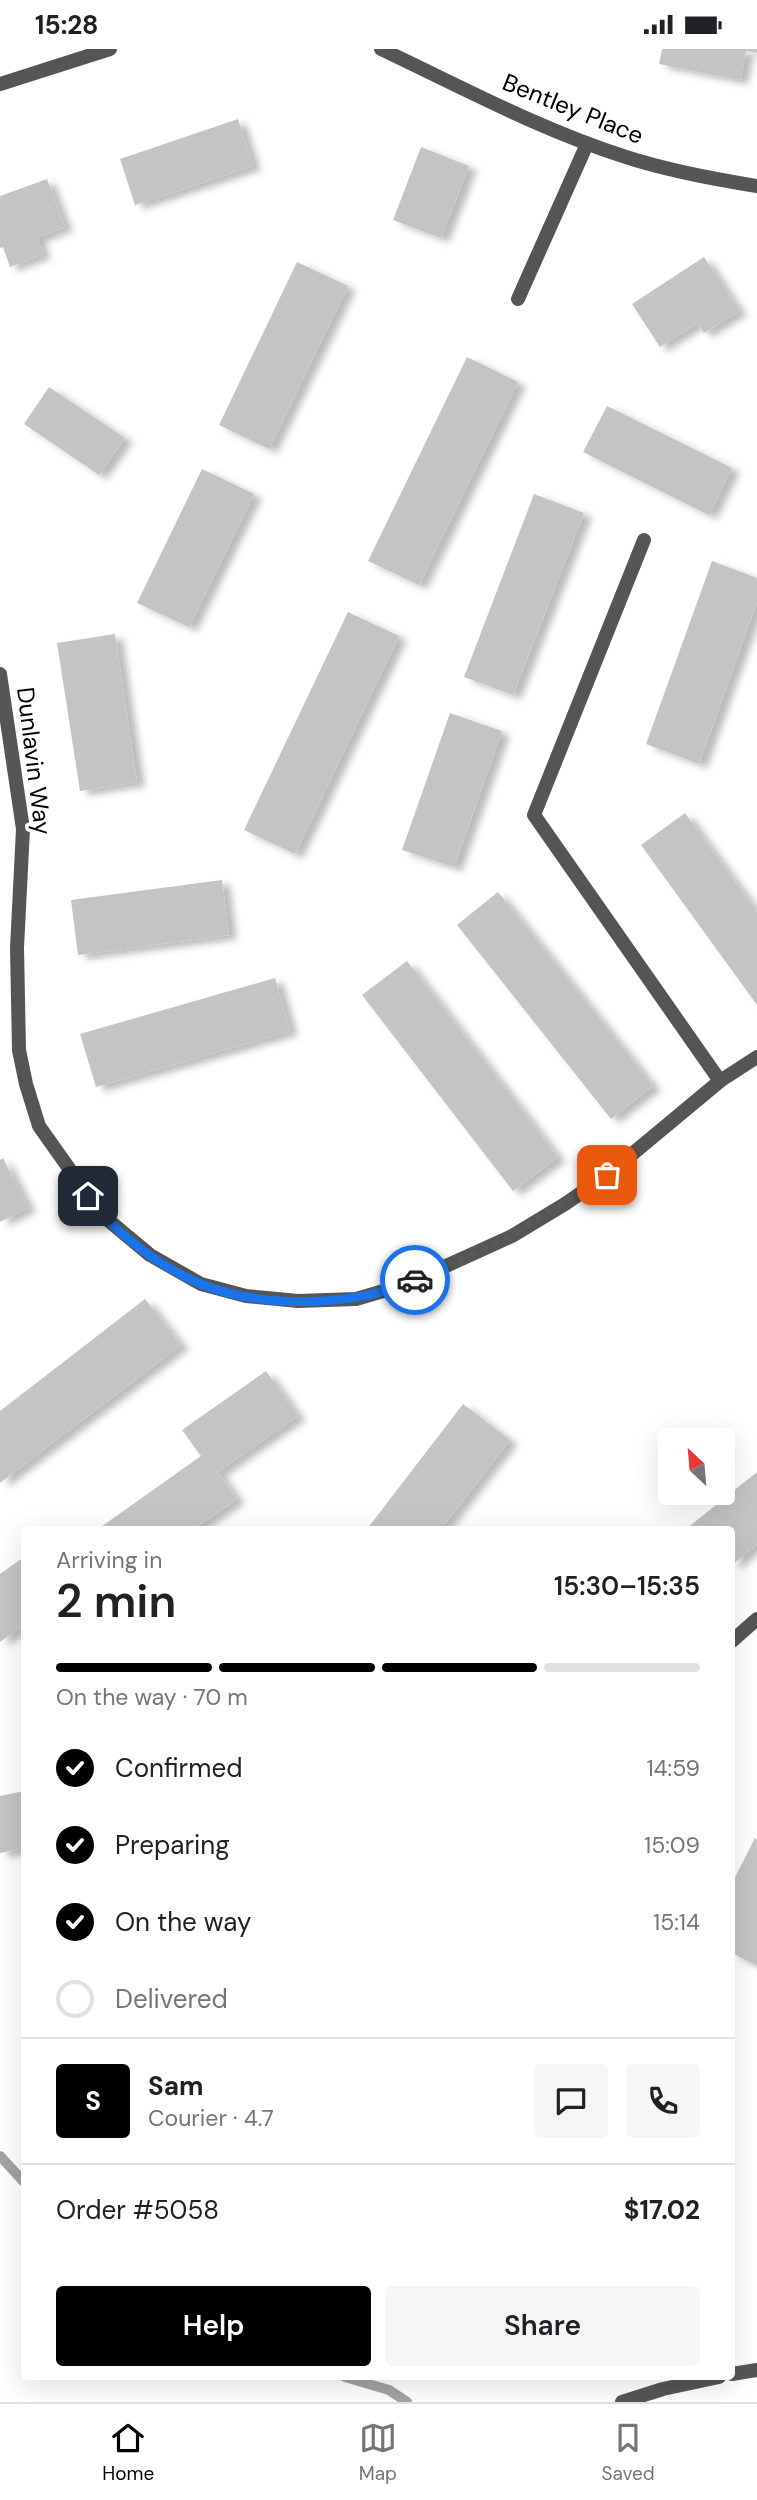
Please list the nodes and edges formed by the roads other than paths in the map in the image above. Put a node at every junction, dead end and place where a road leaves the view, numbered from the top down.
1 (110, 49) edge
2 (381, 49) edge
3 (0, 84) edge
4 (587, 144) junction
5 (757, 186) edge
6 (518, 299) dead end
7 (644, 540) dead end
8 (0, 674) edge
9 (757, 1057) edge
10 (720, 1081) junction
11 (757, 1619) edge
12 (735, 1638) edge
13 (757, 2370) edge
14 (735, 2374) edge
15 (705, 2380) edge
16 (622, 2402) edge

1 - 3 street
2 - 4 street, Bentley Place
4 - 5 street, Bentley Place
4 - 6 street
7 - 10 street
8 - 10 street, Dunlavin Way
9 - 10 street, Dunlavin Way
11 - 12 street
13 - 14 street
15 - 16 street

